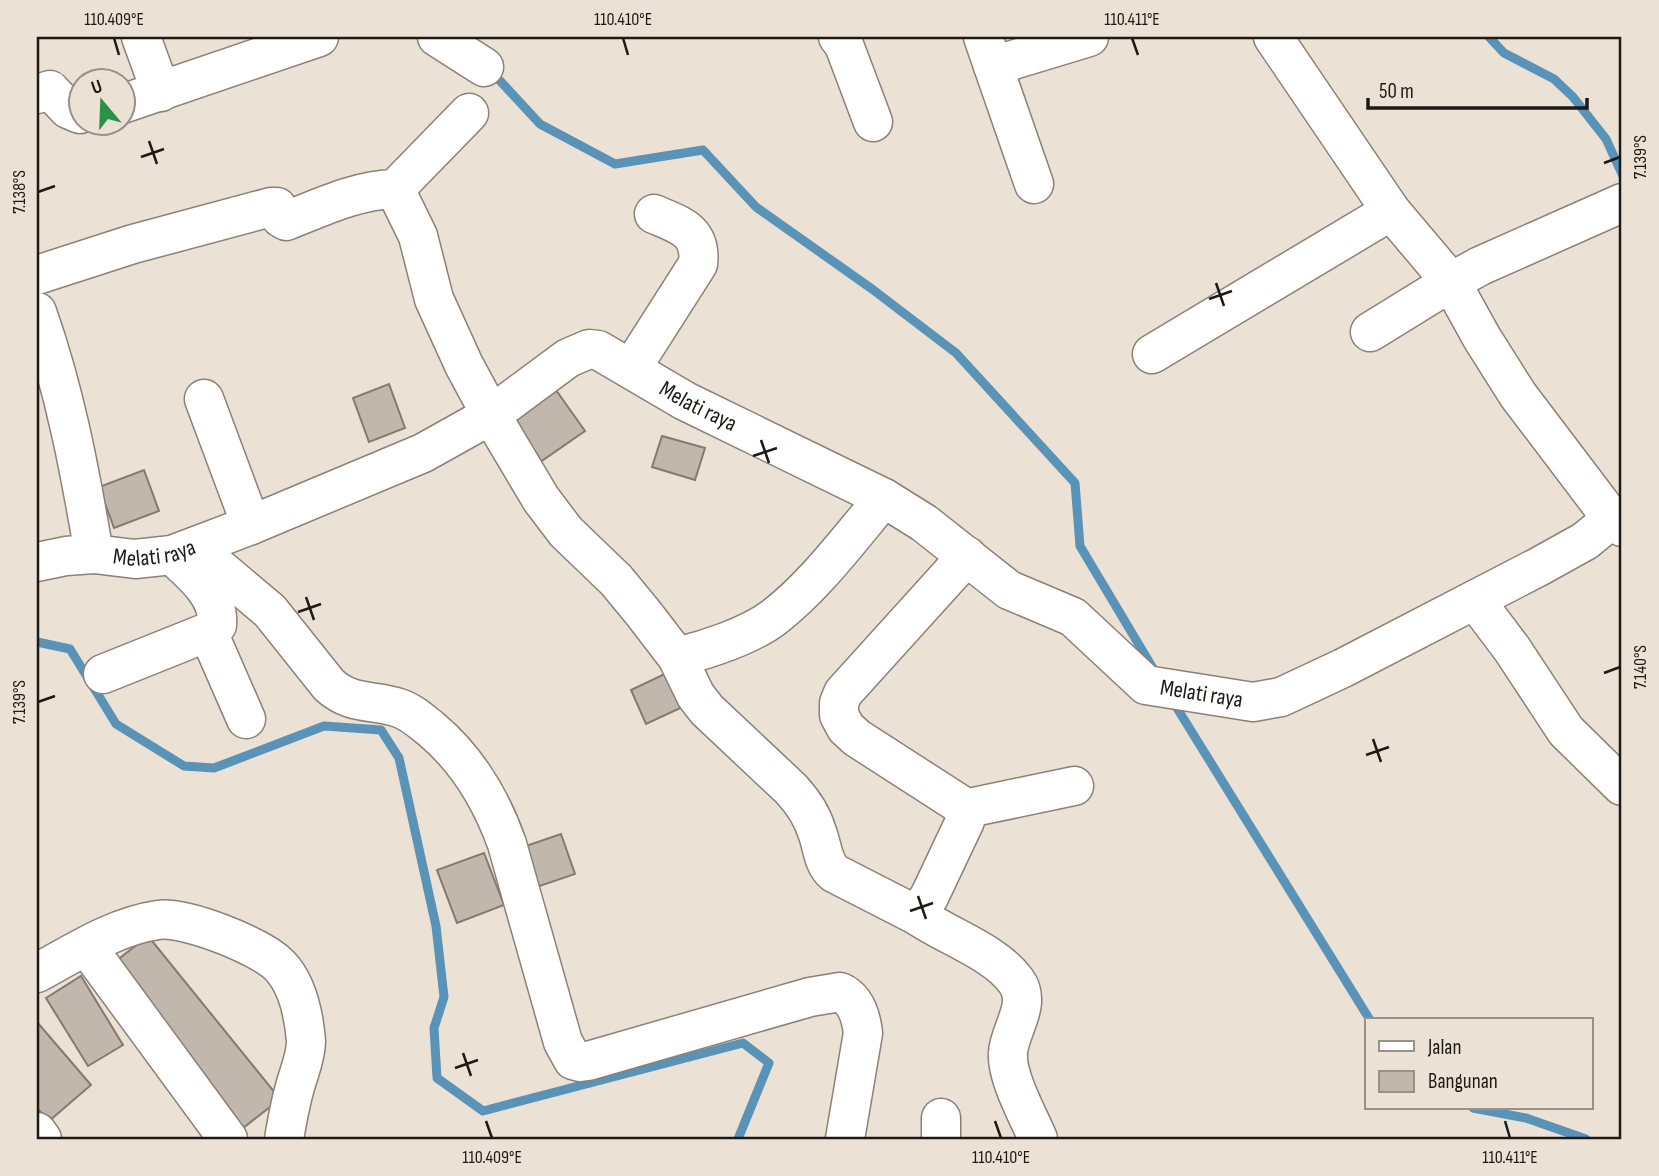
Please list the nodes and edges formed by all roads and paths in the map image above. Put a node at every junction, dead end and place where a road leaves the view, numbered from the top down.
1 (141, 37) edge
2 (437, 37) edge
3 (838, 37) edge
4 (1088, 37) edge
5 (1273, 37) edge
6 (307, 39) edge
7 (988, 51) edge
8 (484, 67) dead end
9 (161, 92) junction
10 (37, 94) edge
11 (136, 100) edge
12 (66, 107) edge
13 (469, 113) dead end
14 (873, 122) dead end
15 (1034, 184) dead end
16 (395, 188) junction
17 (1622, 203) edge
18 (1391, 211) junction
19 (653, 214) dead end
20 (37, 275) edge
21 (1451, 282) junction
22 (40, 329) edge
23 (1370, 332) dead end
24 (1152, 354) dead end
25 (631, 369) junction
26 (204, 399) dead end
27 (491, 415) junction
28 (884, 498) junction
29 (1617, 523) edge
30 (251, 525) junction
31 (183, 551) junction
32 (94, 554) junction
33 (967, 556) junction
34 (37, 562) edge
35 (1475, 600) junction
36 (208, 632) junction
37 (685, 655) junction
38 (103, 674) dead end
39 (246, 719) dead end
40 (1074, 786) dead end
41 (1622, 786) edge
42 (964, 809) junction
43 (918, 916) junction
44 (87, 947) junction
45 (37, 973) edge
46 (37, 1132) edge
47 (43, 1139) edge
48 (228, 1139) edge
49 (284, 1139) edge
50 (845, 1139) edge
51 (1038, 1139) edge

1 - 9 street
2 - 8 street
3 - 14 street
4 - 7 street
5 - 18 street
6 - 9 street
7 - 15 street
9 - 11 street
10 - 12 street
13 - 16 street
16 - 20 street
16 - 27 street
17 - 21 street
18 - 21 street
18 - 24 street
19 - 25 street
21 - 23 street
21 - 29 street
22 - 32 street, Melati raya
25 - 27 street, Melati raya
25 - 28 street, Melati raya
26 - 30 street
27 - 30 street, Melati raya
27 - 37 street
28 - 33 street, Melati raya
28 - 37 street
29 - 35 street, Melati raya
30 - 31 street, Melati raya
31 - 32 street, Melati raya
31 - 36 street
31 - 50 street
32 - 34 street
33 - 35 street, Melati raya
33 - 42 street
35 - 41 street
36 - 38 street
36 - 39 street
37 - 43 street
40 - 42 street
42 - 43 street
43 - 51 street
44 - 45 street
44 - 48 street
44 - 49 street
46 - 47 street

